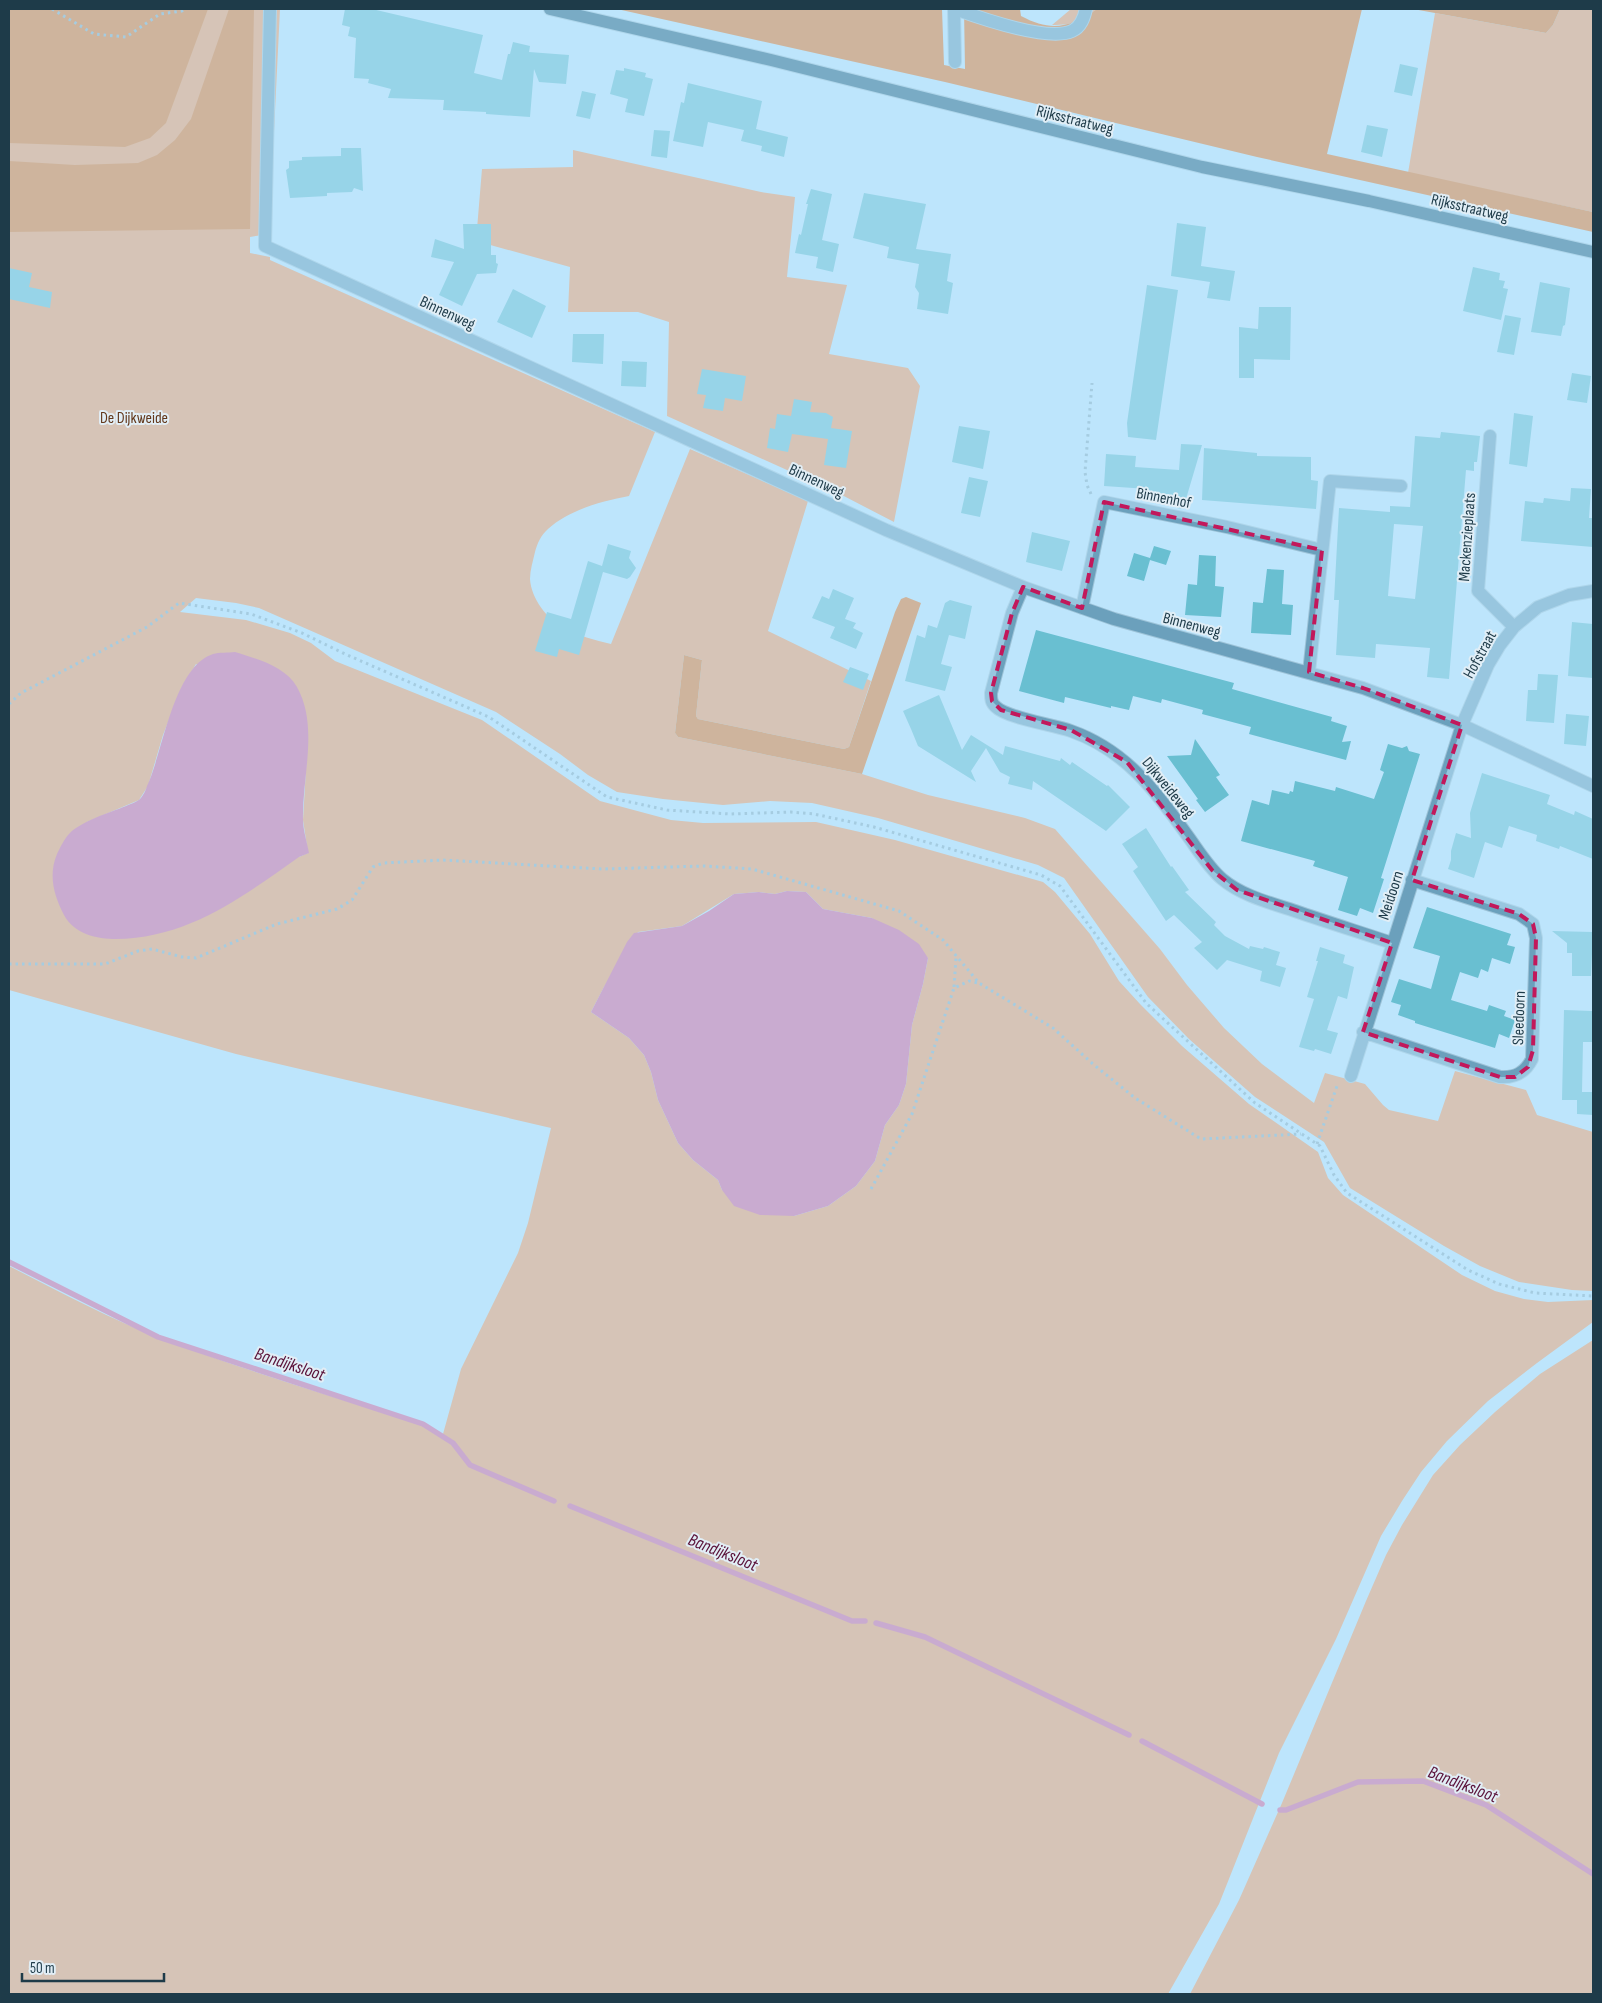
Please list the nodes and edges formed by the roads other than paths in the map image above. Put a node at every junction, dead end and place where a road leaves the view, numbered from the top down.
1 (270, 9) edge
2 (550, 9) edge
3 (954, 9) edge
4 (1086, 9) edge
5 (954, 62) dead end
6 (1593, 252) edge
7 (1490, 436) dead end
8 (1401, 486) dead end
9 (1322, 550) junction
10 (1023, 587) junction
11 (1593, 591) edge
12 (1082, 608) junction
13 (1514, 626) junction
14 (1309, 672) junction
15 (1462, 725) junction
16 (1593, 786) edge
17 (1412, 880) junction
18 (1392, 943) junction
19 (1363, 1032) junction
20 (1351, 1076) road end

1 - 10 street, Binnenweg
2 - 6 main road, Rijksstraatweg
3 - 4 street
3 - 5 street
7 - 13 street, Mackenzieplaats
8 - 9 street
9 - 12 street, Binnenhof
9 - 14 street
10 - 12 street, Binnenweg
10 - 18 street, Dijkweideweg
11 - 13 street, Hofstraat
12 - 14 street, Binnenweg
13 - 15 street, Hofstraat
14 - 15 street, Binnenweg
15 - 16 street, Binnenweg
15 - 17 street, Meidoorn
17 - 18 street, Meidoorn
17 - 19 street, Sleedoorn
18 - 19 street, Meidoorn
19 - 20 street, Meidoorn

